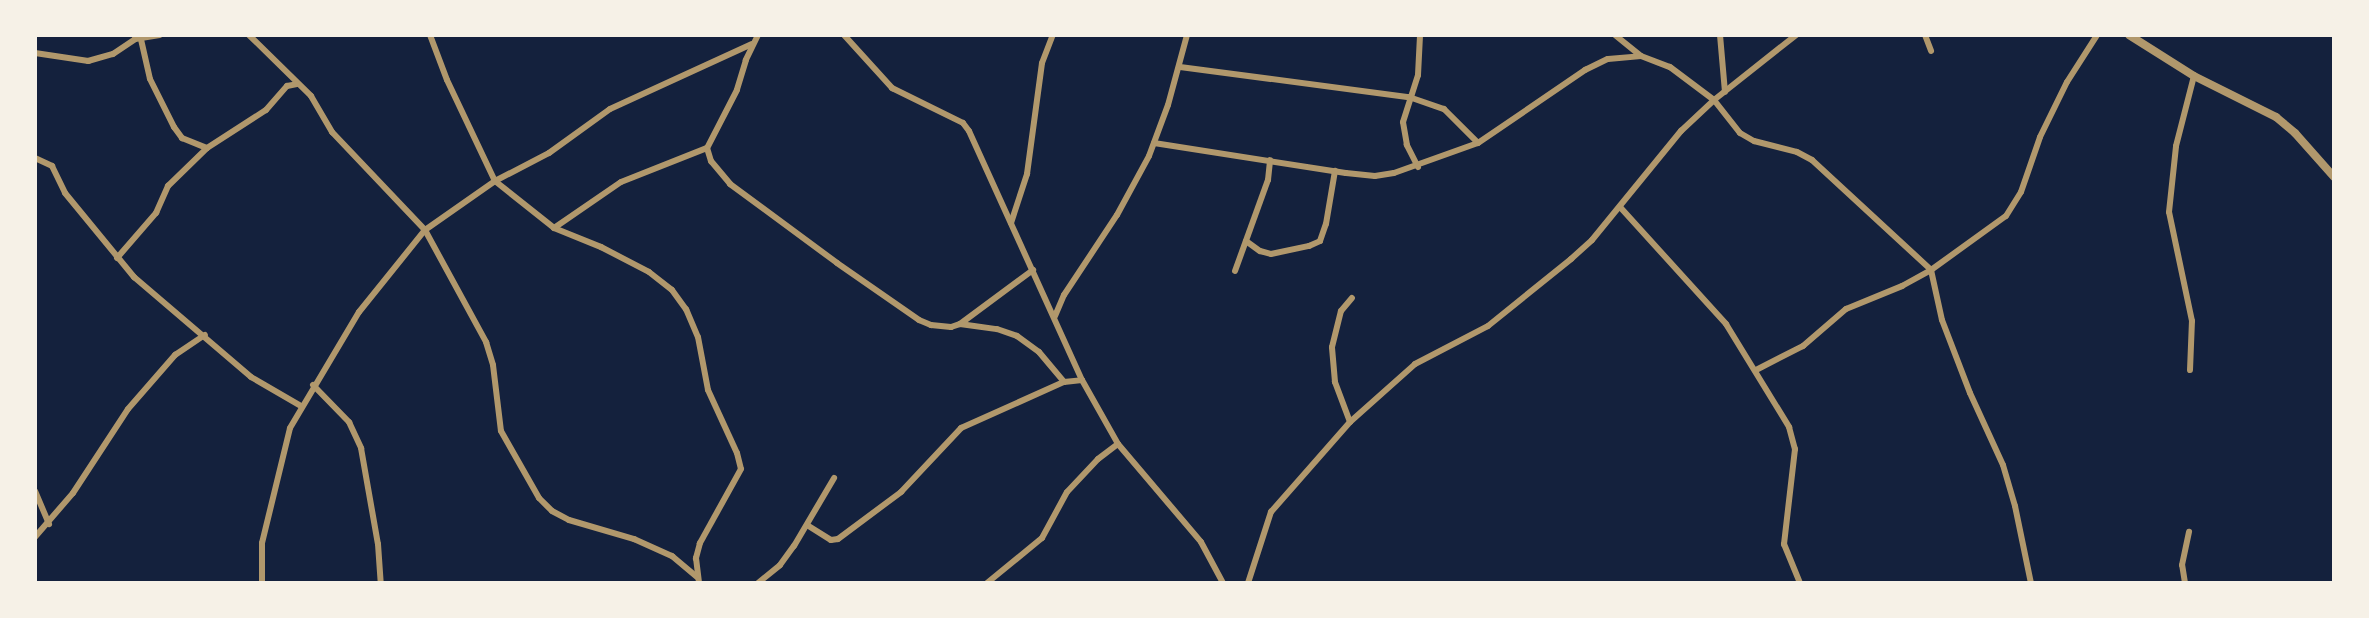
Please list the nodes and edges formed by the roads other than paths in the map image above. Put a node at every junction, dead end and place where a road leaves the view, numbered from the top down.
1 (160, 35) edge
2 (249, 35) edge
3 (430, 35) edge
4 (758, 35) edge
5 (844, 35) edge
6 (1053, 35) edge
7 (1187, 35) edge
8 (1420, 35) edge
9 (1615, 35) edge
10 (1720, 35) edge
11 (1796, 35) edge
12 (1925, 35) edge
13 (2097, 35) edge
14 (2130, 35) edge
15 (141, 38) edge
16 (752, 44) junction
17 (1931, 51) dead end
18 (35, 53) edge
19 (1642, 56) junction
20 (1180, 67) junction
21 (2194, 76) junction
22 (297, 84) junction
23 (1725, 92) junction
24 (1409, 97) junction
25 (1713, 100) junction
26 (1154, 143) junction
27 (1478, 143) junction
28 (207, 148) junction
29 (707, 148) junction
30 (35, 158) edge
31 (1270, 160) junction
32 (1418, 167) junction
33 (1335, 171) junction
34 (2334, 177) edge
35 (495, 181) junction
36 (1620, 207) junction
37 (1011, 223) junction
38 (554, 228) junction
39 (425, 230) junction
40 (1246, 241) junction
41 (117, 258) junction
42 (1033, 270) junction
43 (1931, 270) junction
44 (1235, 271) dead end
45 (1352, 298) dead end
46 (1055, 316) junction
47 (960, 324) junction
48 (205, 335) junction
49 (1756, 370) junction
50 (2190, 370) dead end
51 (1082, 380) junction
52 (1064, 382) junction
53 (313, 384) junction
54 (301, 405) junction
55 (1350, 422) junction
56 (1118, 444) junction
57 (834, 478) dead end
58 (35, 491) edge
59 (49, 524) junction
60 (807, 525) junction
61 (2189, 532) dead end
62 (35, 537) edge
63 (698, 580) edge
64 (262, 583) edge
65 (381, 583) edge
66 (758, 583) edge
67 (987, 583) edge
68 (1223, 583) edge
69 (1248, 583) edge
70 (1800, 583) edge
71 (2031, 583) edge
72 (2185, 583) edge

1 - 15 street
2 - 22 street
3 - 35 street
4 - 16 street
5 - 37 street
6 - 37 street
7 - 20 street
8 - 24 street
9 - 19 street
10 - 23 street
11 - 23 street
12 - 17 street
13 - 43 street
14 - 21 street
15 - 18 street
15 - 28 street
16 - 29 street
16 - 35 street
19 - 25 street
19 - 27 street
20 - 24 street
20 - 26 street
21 - 34 street
21 - 50 street
22 - 28 street
22 - 39 street
23 - 25 street
24 - 27 street
24 - 32 street
25 - 36 street
25 - 43 street
26 - 31 street
26 - 46 street
27 - 32 street
28 - 41 street
29 - 38 street
29 - 47 street
30 - 41 street
31 - 33 street
31 - 40 street
32 - 33 street
33 - 40 street
35 - 38 street
35 - 39 street
36 - 49 street
36 - 55 street
37 - 42 street
38 - 63 street
39 - 53 street
39 - 63 street
40 - 44 street
41 - 48 street
42 - 46 street
42 - 47 street
43 - 49 street
43 - 71 street
45 - 55 street
46 - 51 street
47 - 52 street
48 - 54 street
48 - 59 street
49 - 70 street
51 - 52 street
51 - 56 street
52 - 60 street
53 - 54 street
53 - 65 street
54 - 64 street
55 - 69 street
56 - 67 street
56 - 68 street
57 - 60 street
58 - 59 street
59 - 62 street
60 - 66 street
61 - 72 street

